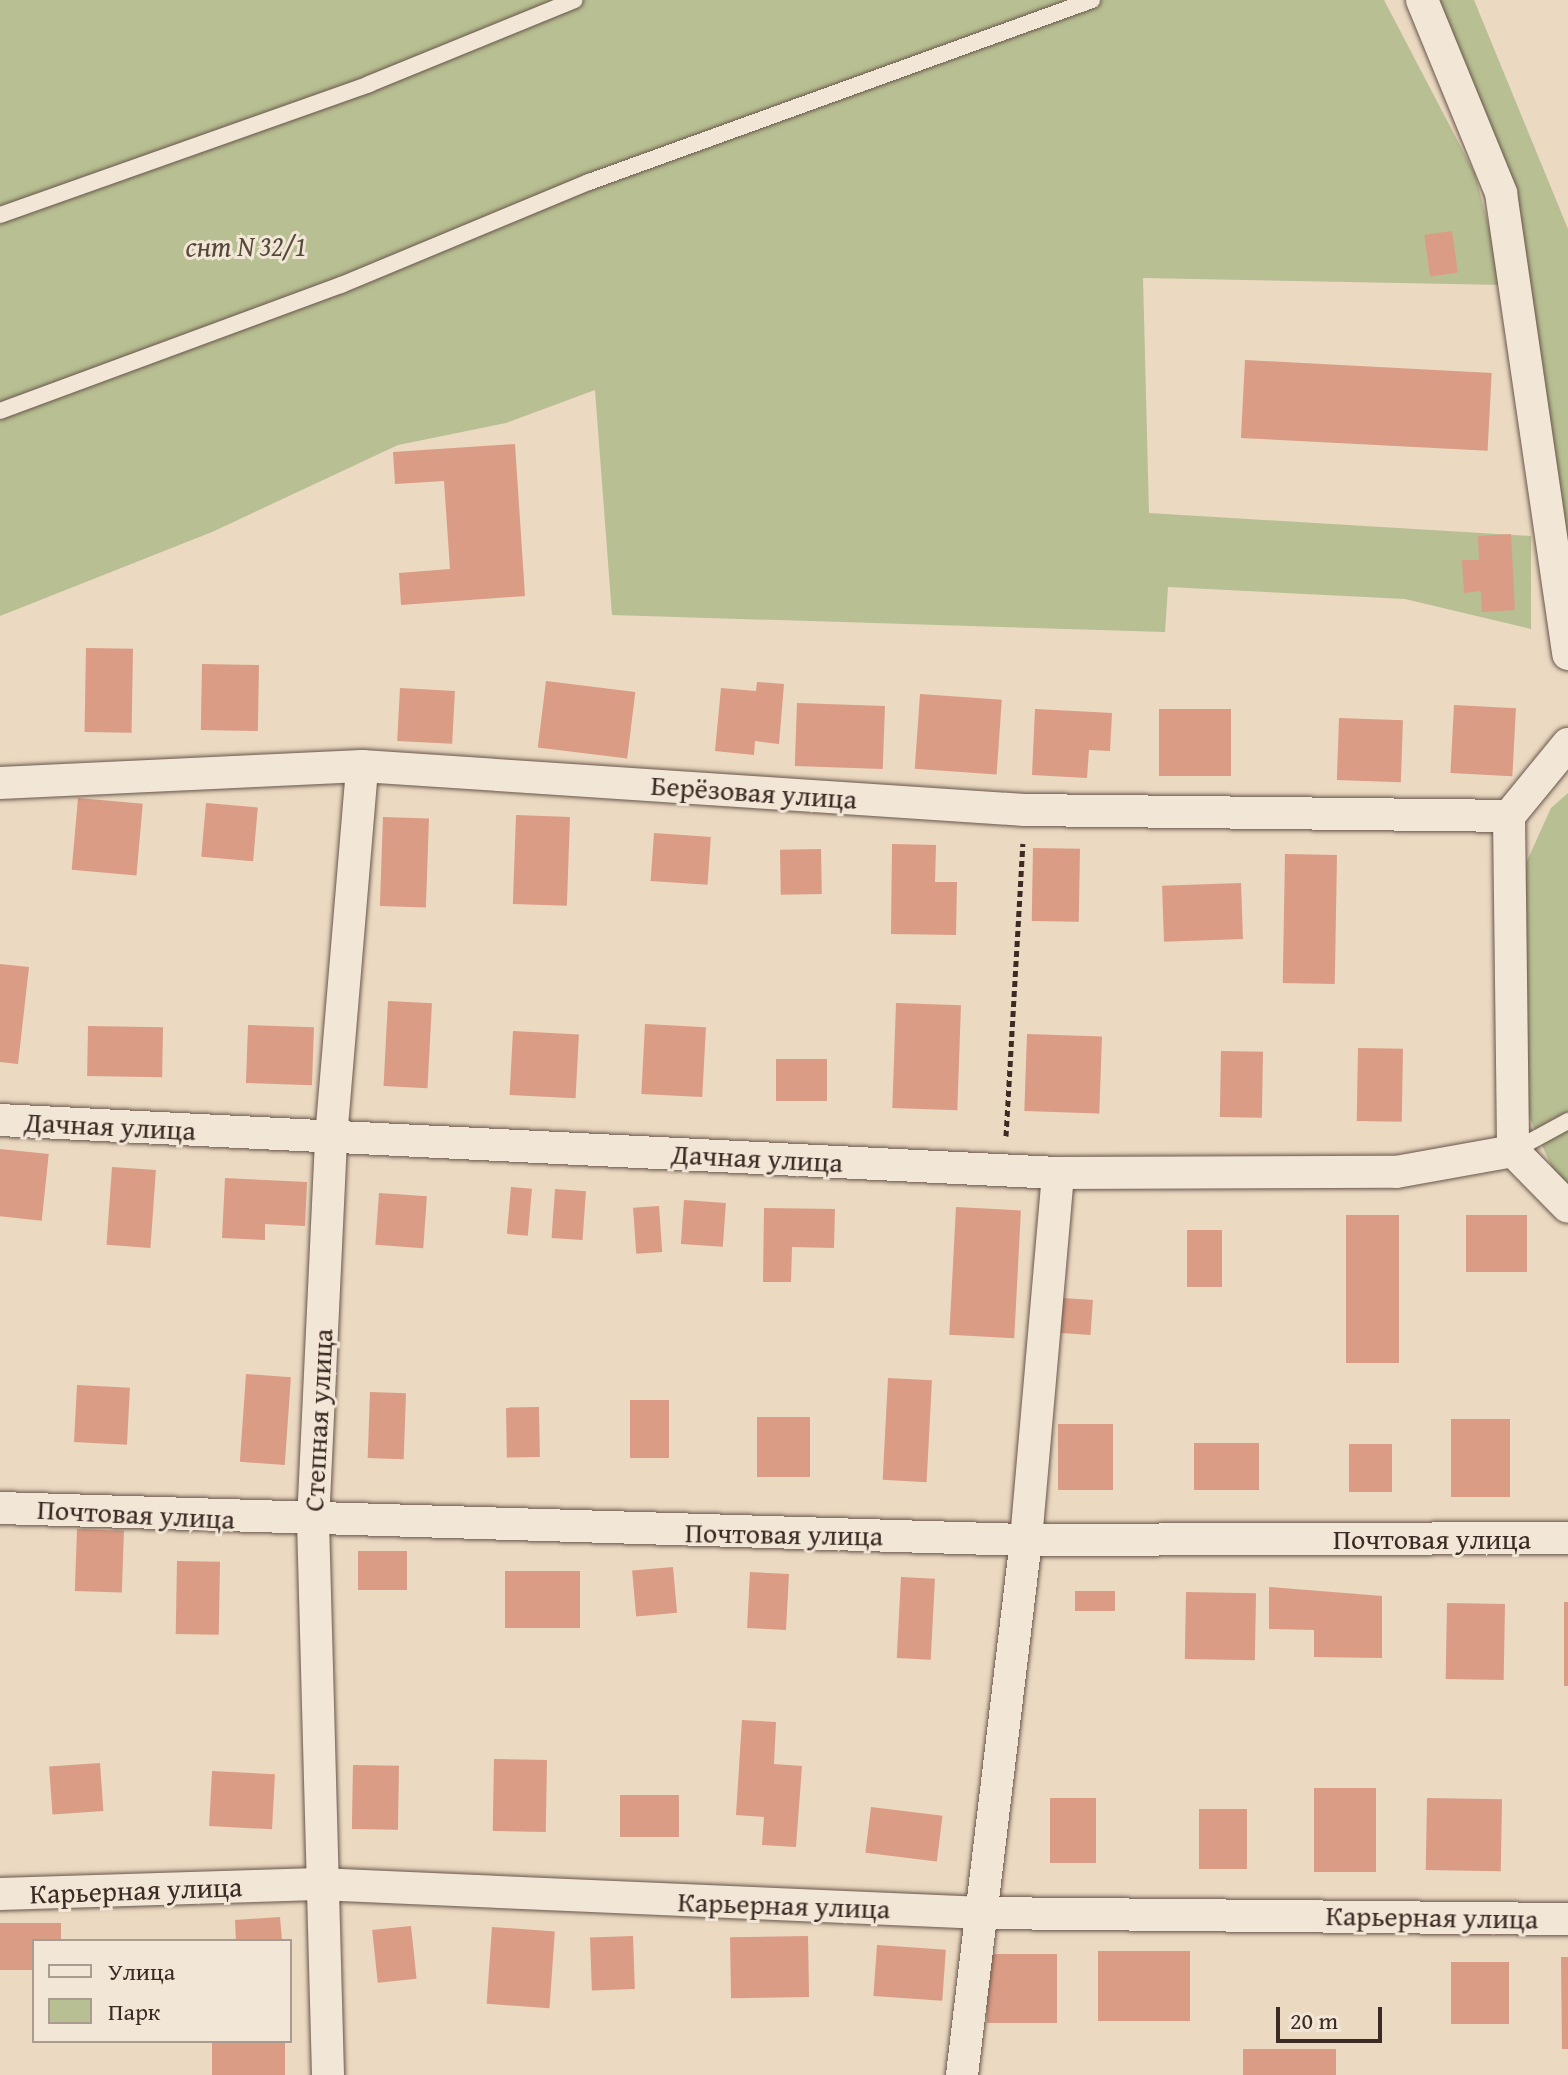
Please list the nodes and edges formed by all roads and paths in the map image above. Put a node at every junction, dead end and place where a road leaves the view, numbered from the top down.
1 (575, 0) edge
2 (1092, 0) edge
3 (1422, 0) edge
4 (0, 215) edge
5 (0, 411) edge
6 (1568, 654) edge
7 (1568, 744) edge
8 (362, 766) junction
9 (0, 783) edge
10 (1025, 810) junction
11 (1509, 816) junction
12 (0, 1120) edge
13 (1568, 1121) edge
14 (331, 1138) junction
15 (1513, 1151) junction
16 (1004, 1169) junction
17 (1058, 1173) junction
18 (1568, 1207) edge
19 (0, 1508) edge
20 (313, 1522) junction
21 (1568, 1538) edge
22 (1026, 1540) junction
23 (318, 1884) junction
24 (0, 1894) edge
25 (983, 1913) junction
26 (1568, 1919) edge
27 (328, 2075) edge
28 (962, 2075) edge

1 - 4 lane
2 - 5 lane
3 - 6 street
7 - 11 street
8 - 9 street, Берёзовая улица
8 - 10 street, Берёзовая улица
8 - 14 street, Степная улица
10 - 11 street, Берёзовая улица
10 - 16 path
11 - 15 street
12 - 14 street, Дачная улица
13 - 15 lane
14 - 16 street, Дачная улица
14 - 20 street, Степная улица
15 - 17 street, Дачная улица
15 - 18 street
16 - 17 street, Дачная улица
17 - 22 street
19 - 20 street, Почтовая улица
20 - 22 street, Почтовая улица
20 - 23 street, Степная улица
21 - 22 street, Почтовая улица
22 - 25 street
23 - 24 street, Карьерная улица
23 - 25 street, Карьерная улица
23 - 27 street, Степная улица
25 - 26 street, Карьерная улица
25 - 28 street

